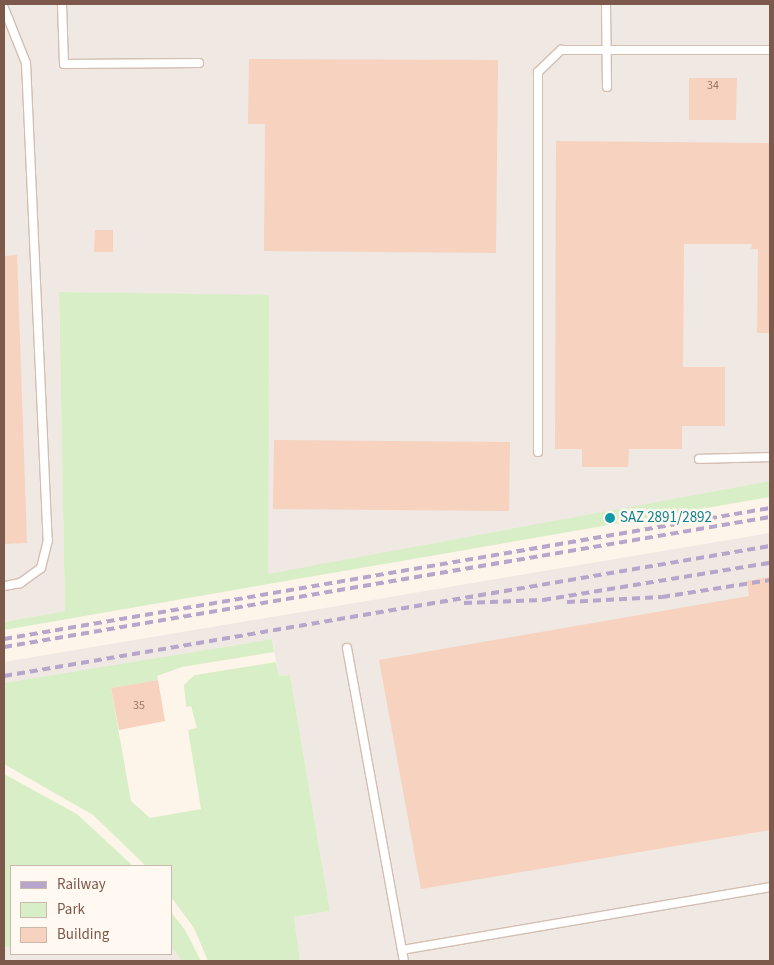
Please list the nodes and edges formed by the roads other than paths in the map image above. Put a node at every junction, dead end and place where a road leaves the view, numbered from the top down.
1 (62, 4) edge
2 (606, 4) edge
3 (4, 8) edge
4 (606, 50) junction
5 (770, 50) edge
6 (199, 63) dead end
7 (607, 87) dead end
8 (538, 452) dead end
9 (770, 457) edge
10 (699, 459) dead end
11 (4, 586) edge
12 (347, 648) dead end
13 (770, 887) edge
14 (402, 950) junction
15 (404, 961) edge

1 - 6 lane
2 - 4 lane
3 - 11 lane
4 - 5 lane
4 - 7 lane
4 - 8 lane
9 - 10 lane
12 - 14 lane
13 - 14 lane
14 - 15 lane

